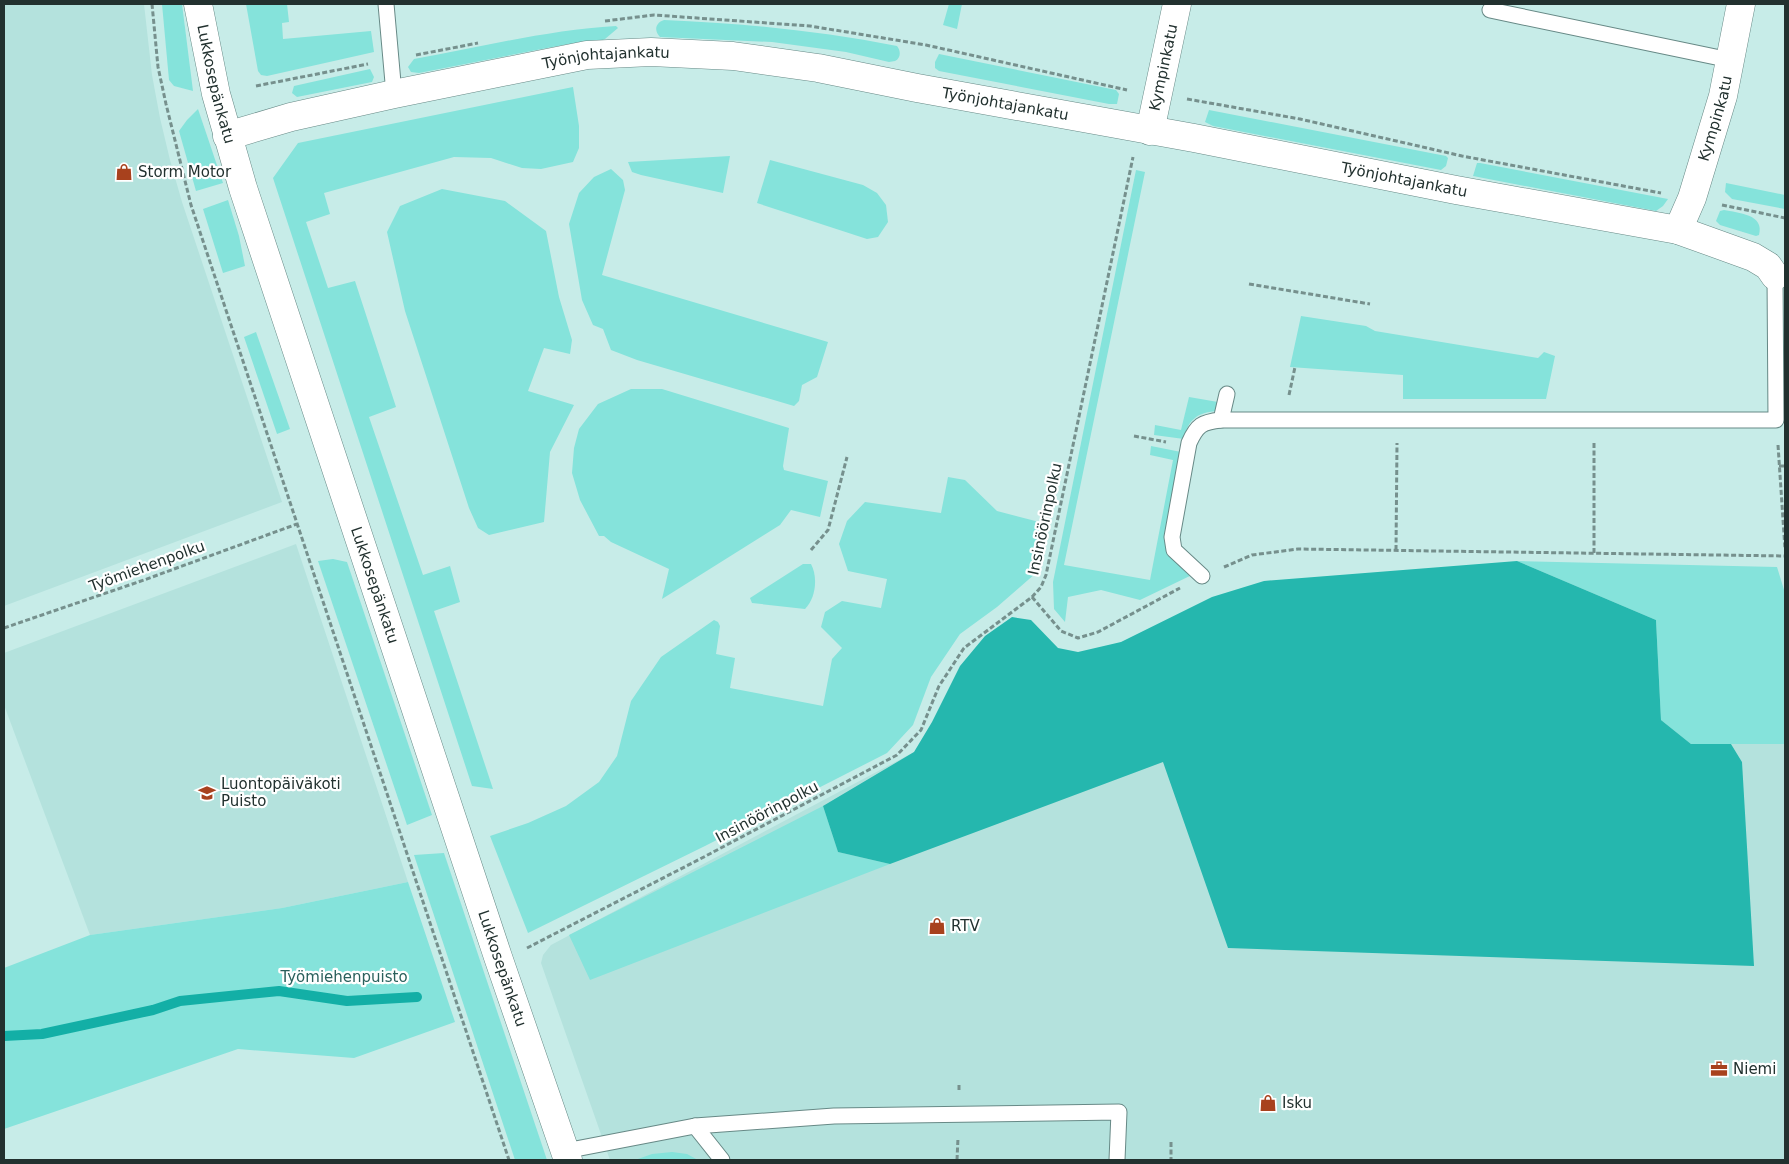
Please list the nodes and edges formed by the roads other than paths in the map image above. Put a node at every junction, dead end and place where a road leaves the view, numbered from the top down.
1 (198, 4) edge
2 (386, 4) edge
3 (1177, 4) edge
4 (1741, 4) edge
5 (1490, 10) dead end
6 (1730, 60) junction
7 (394, 94) junction
8 (1150, 131) junction
9 (227, 136) junction
10 (1678, 230) junction
11 (1775, 276) joint
12 (1226, 394) dead end
13 (1221, 420) junction
14 (1202, 576) road end
15 (694, 1126) junction
16 (566, 1156) edge
17 (722, 1160) edge
18 (1117, 1160) edge

1 - 9 street, Lukkosepänkatu
2 - 7 lane
3 - 8 street, Kympinkatu
4 - 6 street, Kympinkatu
5 - 6 lane
6 - 10 street, Kympinkatu
7 - 8 street, Työnjohtajankatu
7 - 9 street, Työnjohtajankatu
8 - 10 street, Työnjohtajankatu
9 - 16 street, Lukkosepänkatu
10 - 11 street, Työnjohtajankatu
11 - 13 lane
12 - 13 lane
13 - 14 lane
15 - 16 lane
15 - 17 lane
15 - 18 lane

